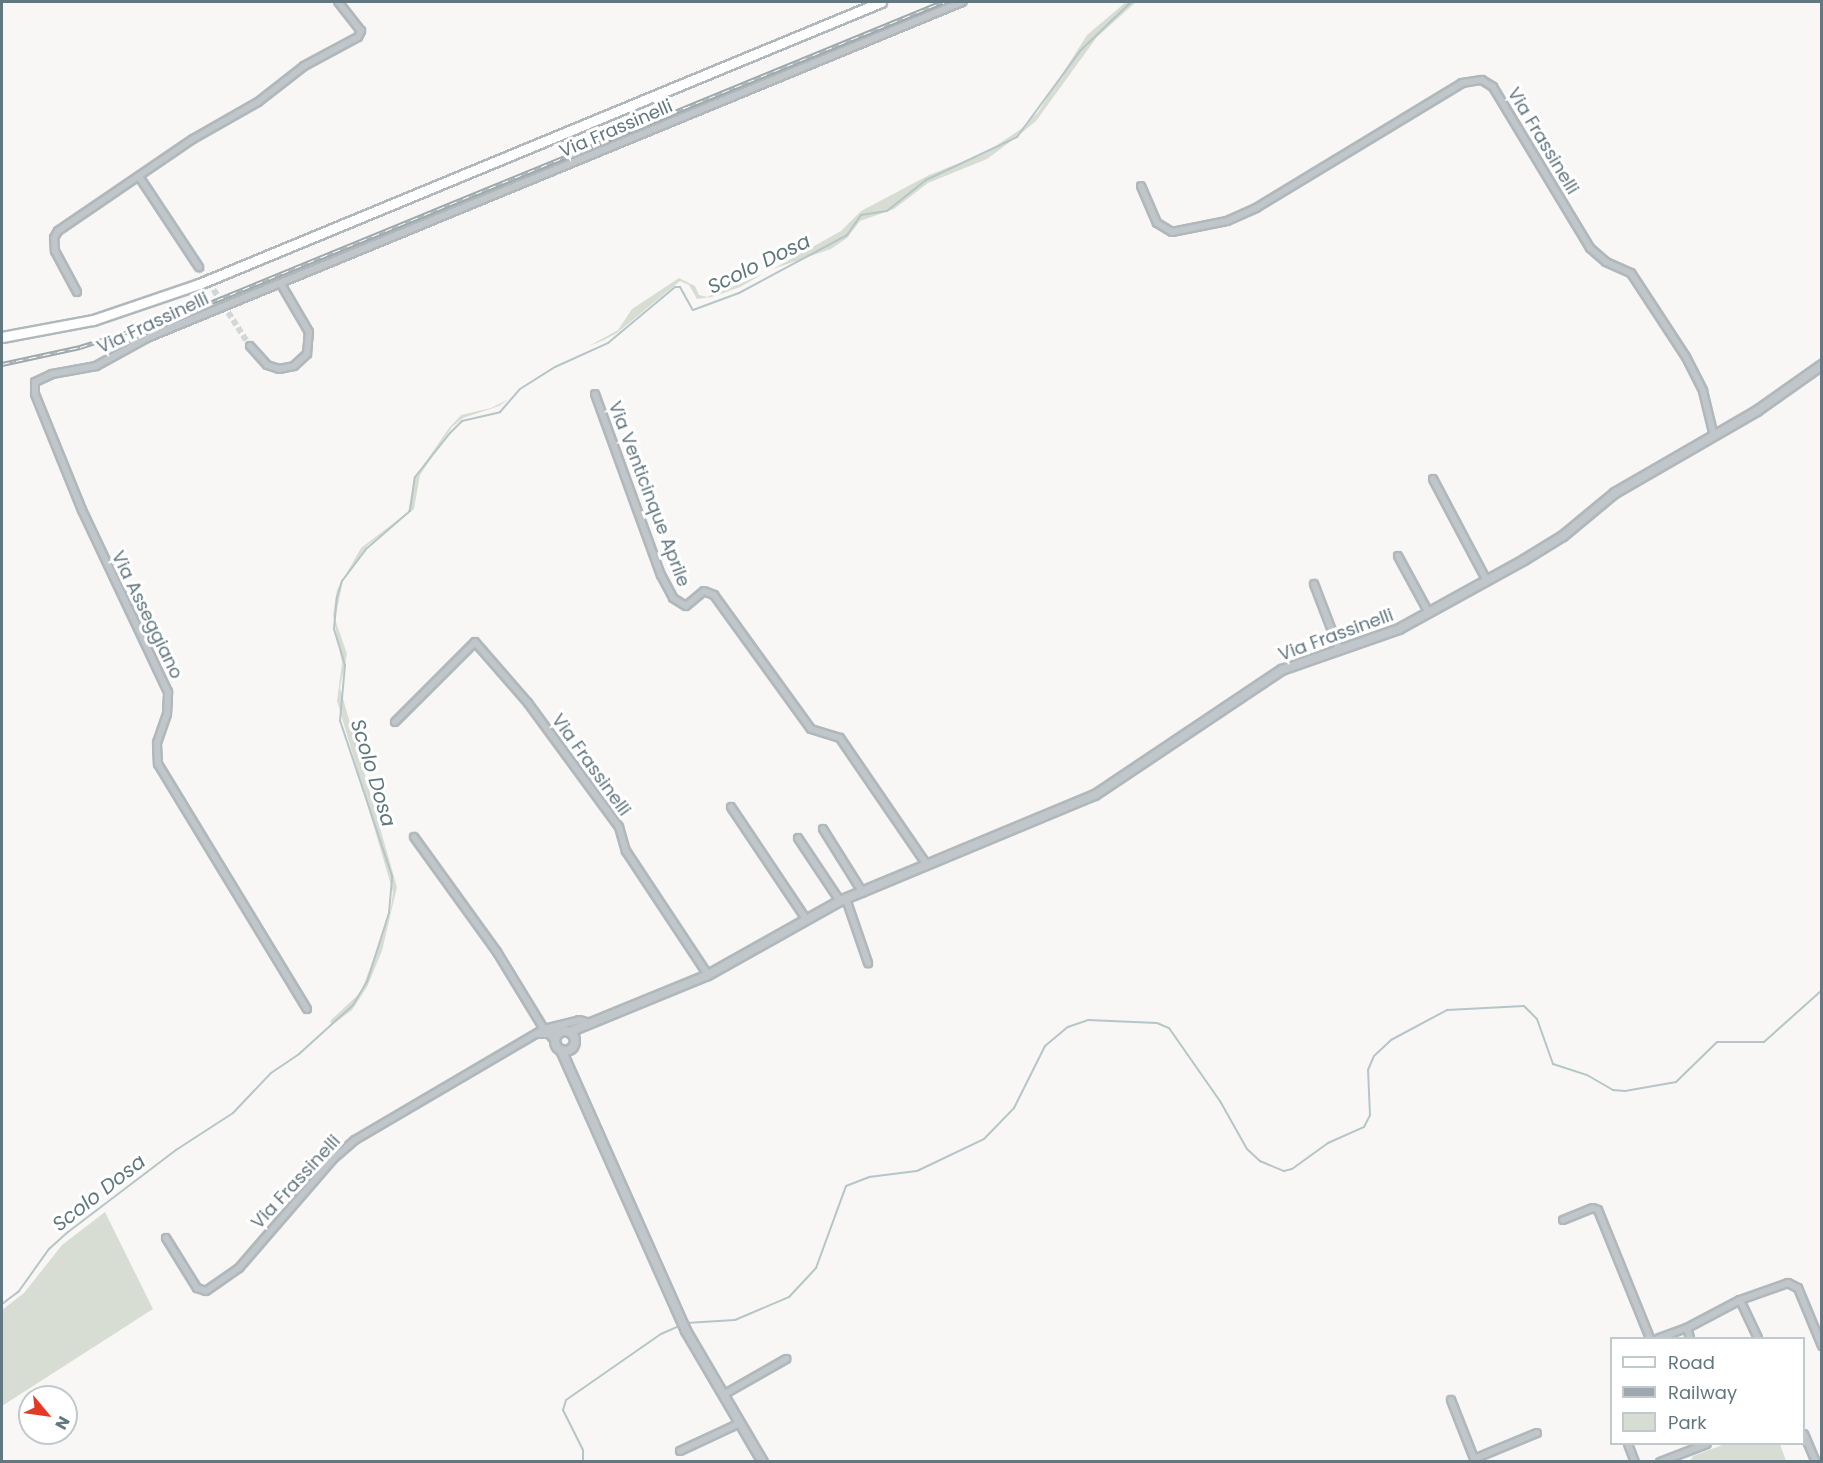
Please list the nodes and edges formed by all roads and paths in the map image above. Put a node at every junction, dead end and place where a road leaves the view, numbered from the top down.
1 (338, 2) edge
2 (880, 2) edge
3 (962, 2) edge
4 (140, 178) junction
5 (1141, 186) dead end
6 (199, 267) tunnel mouth
7 (281, 284) junction
8 (77, 292) dead end
9 (2, 337) edge
10 (250, 346) tunnel mouth
11 (1821, 365) edge
12 (35, 382) joint
13 (595, 394) dead end
14 (1714, 436) junction
15 (1433, 479) dead end
16 (1398, 556) dead end
17 (1487, 581) junction
18 (1314, 584) dead end
19 (1429, 613) junction
20 (1339, 649) junction
21 (395, 722) dead end
22 (731, 807) dead end
23 (823, 829) dead end
24 (414, 837) dead end
25 (798, 838) dead end
26 (927, 865) junction
27 (863, 893) junction
28 (843, 900) junction
29 (806, 919) junction
30 (868, 963) dead end
31 (708, 975) junction
32 (307, 1009) dead end
33 (587, 1025) junction
34 (544, 1029) junction
35 (565, 1032) junction
36 (538, 1034) junction
37 (556, 1042) junction
38 (573, 1045) junction
39 (561, 1050) junction
40 (571, 1068) junction
41 (1563, 1220) dead end
42 (166, 1238) dead end
43 (1740, 1300) junction
44 (1687, 1328) junction
45 (1650, 1337) edge
46 (1662, 1337) edge
47 (1690, 1337) edge
48 (1758, 1337) edge
49 (1821, 1346) edge
50 (786, 1359) dead end
51 (723, 1395) junction
52 (1451, 1400) dead end
53 (740, 1423) junction
54 (1537, 1433) dead end
55 (1805, 1438) edge
56 (1629, 1445) edge
57 (1702, 1445) edge
58 (681, 1451) dead end
59 (1681, 1454) junction
60 (1475, 1460) edge
61 (763, 1461) edge
62 (1635, 1461) edge
63 (1660, 1461) edge
64 (1684, 1461) edge
65 (1816, 1461) edge

1 - 4 street
2 - 9 main road
3 - 7 street, Via Frassinelli
4 - 6 street, Via Frassinelli
4 - 8 street
5 - 14 street, Via Frassinelli
7 - 10 street
7 - 12 street, Via Frassinelli
11 - 14 street, Via Frassinelli
12 - 32 street, Via Asseggiano
13 - 26 street, Via Venticinque Aprile
14 - 17 street, Via Frassinelli
15 - 17 street
16 - 19 street
17 - 19 street, Via Frassinelli
18 - 20 street
19 - 20 street, Via Frassinelli
20 - 26 street, Via Frassinelli
21 - 31 street, Via Frassinelli
22 - 29 street
23 - 27 street
24 - 34 street
25 - 28 street
26 - 27 street, Via Frassinelli
27 - 28 street, Via Frassinelli
28 - 29 street, Via Frassinelli
28 - 30 street
29 - 31 street, Via Frassinelli
31 - 33 street, Via Frassinelli
33 - 34 street, Via Frassinelli
33 - 35 street, Via Frassinelli
33 - 38 street
34 - 36 street, Via Frassinelli
35 - 36 street, Via Frassinelli
35 - 37 street
35 - 38 street
36 - 37 street
36 - 42 street, Via Frassinelli
37 - 39 street
38 - 39 street
38 - 40 street
39 - 40 street
40 - 51 street
41 - 45 street
43 - 44 street
43 - 48 street
43 - 49 street
44 - 46 street
44 - 47 street
50 - 51 street
51 - 53 street
52 - 60 street
53 - 58 street
53 - 61 street
54 - 60 street
55 - 65 street
56 - 62 street
57 - 59 street
59 - 63 street
59 - 64 street

